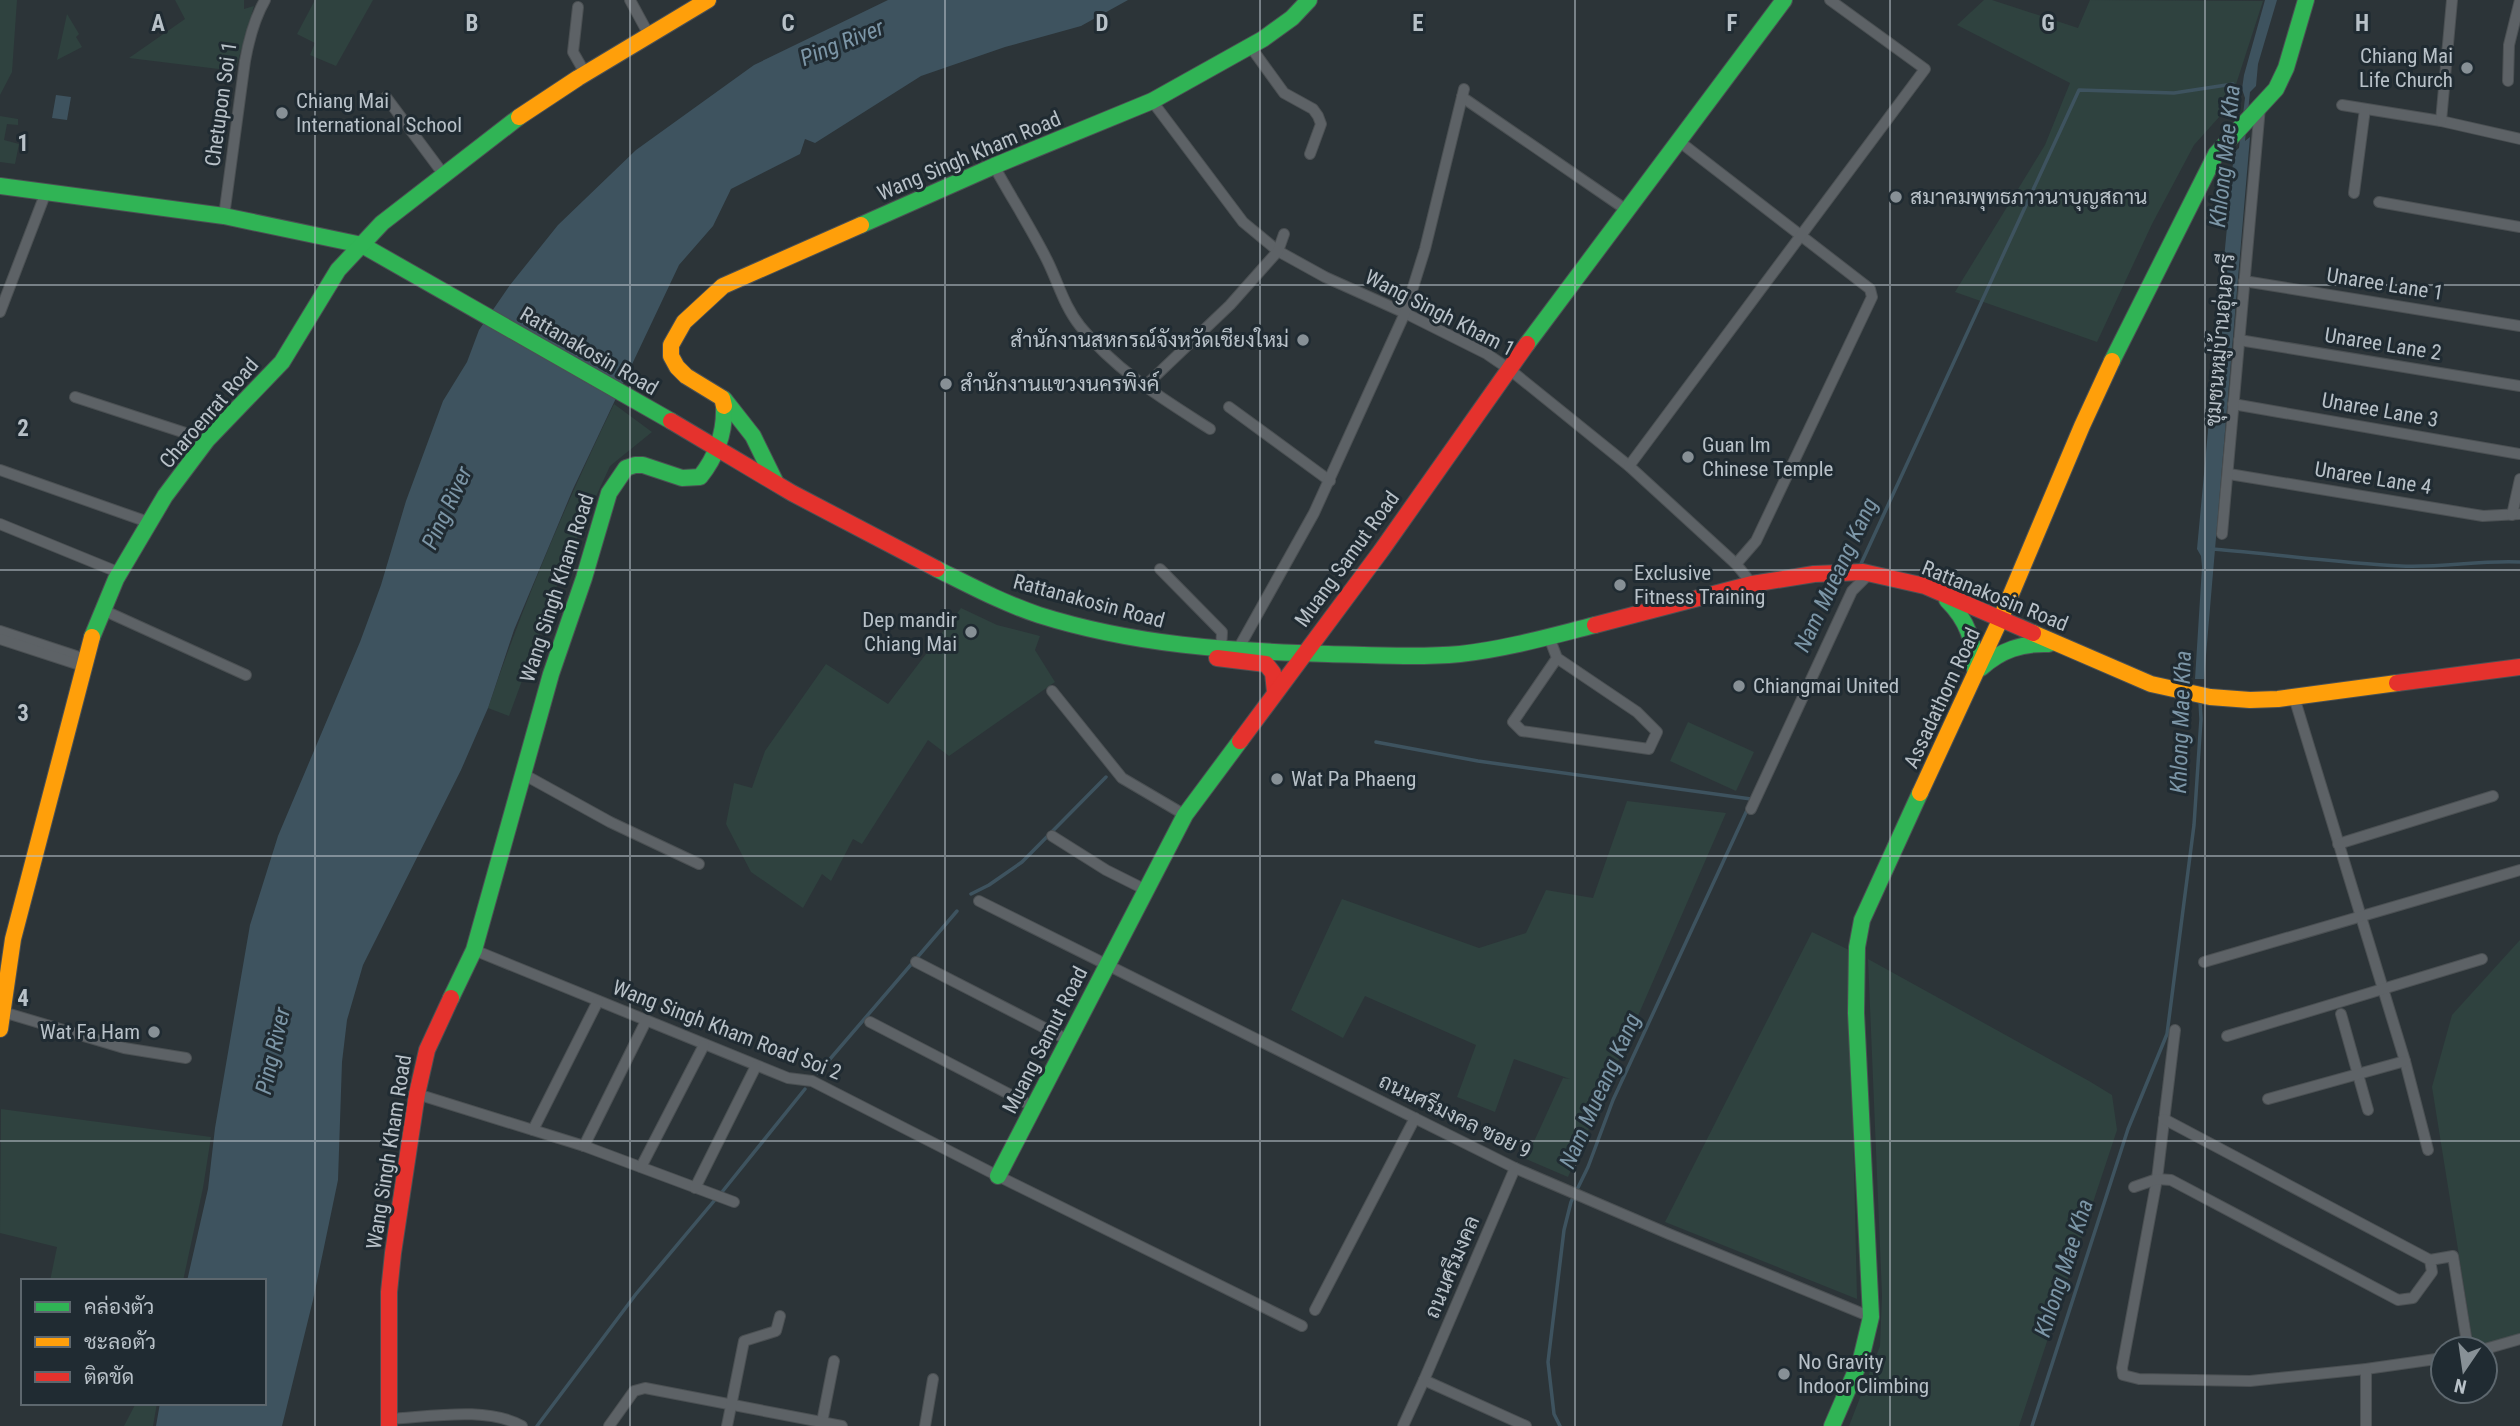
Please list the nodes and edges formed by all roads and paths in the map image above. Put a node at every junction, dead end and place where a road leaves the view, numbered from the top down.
1 (265, 0) edge
2 (630, 0) edge
3 (708, 0) edge
4 (1308, 0) edge
5 (1784, 0) edge
6 (1830, 0) edge
7 (2306, 0) edge
8 (2452, 0) edge
9 (2520, 0) edge
10 (578, 7) dead end
11 (649, 35) junction
12 (1250, 46) junction
13 (586, 73) junction
14 (2508, 82) dead end
15 (386, 97) dead end
16 (1152, 101) junction
17 (2342, 105) dead end
18 (2365, 109) junction
19 (2255, 112) junction
20 (2441, 121) junction
21 (2520, 139) edge
22 (1680, 142) junction
23 (1310, 154) dead end
24 (994, 166) junction
25 (444, 175) junction
26 (0, 186) edge
27 (46, 191) junction
28 (2354, 193) dead end
29 (2379, 202) dead end
30 (1628, 211) junction
31 (224, 216) junction
32 (2520, 226) edge
33 (1284, 234) dead end
34 (1801, 236) junction
35 (362, 245) junction
36 (1278, 251) junction
37 (2244, 281) junction
38 (0, 312) edge
39 (1405, 313) junction
40 (2520, 326) edge
41 (2239, 340) junction
42 (1509, 369) junction
43 (2520, 386) edge
44 (1144, 387) junction
45 (75, 397) dead end
46 (722, 398) junction
47 (2233, 404) junction
48 (1229, 407) dead end
49 (1210, 429) dead end
50 (207, 440) junction
51 (716, 447) junction
52 (2520, 454) edge
53 (1629, 466) junction
54 (0, 470) edge
55 (2229, 474) junction
56 (2520, 479) edge
57 (1330, 481) junction
58 (776, 483) junction
59 (2516, 515) edge
60 (148, 522) junction
61 (0, 524) edge
62 (2222, 534) dead end
63 (1735, 564) junction
64 (1160, 569) dead end
65 (1867, 572) junction
66 (120, 573) junction
67 (1752, 584) junction
68 (1931, 588) junction
69 (103, 610) junction
70 (2001, 618) junction
71 (0, 631) edge
72 (1549, 637) junction
73 (0, 639) edge
74 (2059, 644) junction
75 (1181, 646) junction
76 (1229, 650) junction
77 (1304, 653) junction
78 (1557, 657) junction
79 (84, 662) junction
80 (2520, 667) edge
81 (1976, 674) junction
82 (246, 675) dead end
83 (1052, 691) dead end
84 (1275, 692) junction
85 (2294, 697) junction
86 (523, 774) junction
87 (2494, 796) dead end
88 (1751, 809) dead end
89 (1185, 815) junction
90 (1052, 836) dead end
91 (2338, 844) junction
92 (699, 864) dead end
93 (2520, 870) edge
94 (1146, 890) junction
95 (979, 901) dead end
96 (2361, 916) junction
97 (474, 950) junction
98 (5, 957) edge
99 (2482, 959) dead end
100 (916, 962) dead end
101 (2204, 962) dead end
102 (1108, 964) junction
103 (2383, 988) junction
104 (597, 1001) junction
105 (3, 1012) junction
106 (2341, 1014) dead end
107 (646, 1021) junction
108 (870, 1022) dead end
109 (0, 1029) edge
110 (2175, 1030) dead end
111 (2227, 1036) dead end
112 (1068, 1040) junction
113 (704, 1045) junction
114 (186, 1058) dead end
115 (2405, 1061) junction
116 (756, 1066) junction
117 (2359, 1074) junction
118 (416, 1094) junction
119 (2269, 1099) dead end
120 (1034, 1107) junction
121 (2368, 1110) dead end
122 (1415, 1118) junction
123 (2164, 1119) junction
124 (533, 1130) junction
125 (584, 1146) junction
126 (2428, 1150) dead end
127 (641, 1167) junction
128 (1515, 1168) junction
129 (998, 1176) junction
130 (2157, 1179) junction
131 (2134, 1187) dead end
132 (695, 1188) junction
133 (734, 1202) dead end
134 (2430, 1260) junction
135 (1315, 1310) dead end
136 (780, 1316) dead end
137 (1871, 1317) junction
138 (1303, 1326) dead end
139 (2467, 1335) edge
140 (2520, 1339) edge
141 (2499, 1345) edge
142 (2429, 1360) edge
143 (834, 1362) dead end
144 (2366, 1369) junction
145 (933, 1379) dead end
146 (1424, 1380) junction
147 (733, 1404) junction
148 (822, 1422) junction
149 (389, 1423) edge
150 (522, 1426) edge
151 (609, 1426) edge
152 (727, 1426) edge
153 (842, 1426) edge
154 (925, 1426) edge
155 (1403, 1426) edge
156 (1526, 1426) edge
157 (1832, 1426) edge
158 (2366, 1426) edge

1 - 31 street, Chetupon Soi 1
2 - 11 street
3 - 11 street, Charoenrat Road
4 - 12 street, Wang Singh Kham Road
5 - 22 street, Muang Samut Road
6 - 34 street
7 - 19 street, Assadathorn Road
8 - 20 street
9 - 14 street
10 - 13 street
11 - 13 street, Charoenrat Road
12 - 16 street, Wang Singh Kham Road
12 - 23 street
13 - 25 street, Charoenrat Road
15 - 25 street
16 - 24 street, Wang Singh Kham Road
16 - 36 street, Wang Singh Kham 1
17 - 18 street
18 - 20 street
18 - 28 street
19 - 37 street, ชุมชนหมู่บ้านอุ่นอารี
19 - 70 street, Assadathorn Road
20 - 21 street
22 - 30 street, Muang Samut Road
22 - 34 street
24 - 44 street
24 - 46 street, Wang Singh Kham Road
25 - 35 street, Charoenrat Road
26 - 27 street, Rattanakosin Road
27 - 31 street, Rattanakosin Road
27 - 38 street
29 - 32 street
30 - 39 street
30 - 42 street, Muang Samut Road
31 - 35 street, Rattanakosin Road
33 - 36 street
34 - 53 street
34 - 63 street
35 - 50 street, Charoenrat Road
35 - 51 street, Rattanakosin Road
36 - 39 street, Wang Singh Kham 1
36 - 44 street
37 - 40 street, Unaree Lane 1
37 - 41 street, ชุมชนหมู่บ้านอุ่นอารี
39 - 42 street, Wang Singh Kham 1
39 - 57 street
41 - 43 street, Unaree Lane 2
41 - 47 street, ชุมชนหมู่บ้านอุ่นอารี
42 - 53 street, Wang Singh Kham 1
42 - 77 street, Muang Samut Road
44 - 49 street
45 - 50 street
46 - 51 street, Wang Singh Kham Road
46 - 58 street
47 - 52 street, Unaree Lane 3
47 - 55 street, ชุมชนหมู่บ้านอุ่นอารี
48 - 57 street
50 - 60 street, Charoenrat Road
51 - 58 street, Rattanakosin Road
51 - 86 street, Wang Singh Kham Road
53 - 63 street, Wang Singh Kham 1
54 - 60 street
55 - 59 street, Unaree Lane 4
55 - 62 street, ชุมชนหมู่บ้านอุ่นอารี
56 - 59 street
57 - 76 street
58 - 75 street, Rattanakosin Road
60 - 66 street, Charoenrat Road
61 - 66 street
63 - 67 street, Wang Singh Kham 1
64 - 76 street
65 - 67 street, Rattanakosin Road
65 - 68 street, Rattanakosin Road
65 - 88 street
66 - 69 street, Charoenrat Road
67 - 72 street, Rattanakosin Road
68 - 70 street, Rattanakosin Road
68 - 81 street
69 - 79 street, Charoenrat Road
69 - 82 street
70 - 74 street, Rattanakosin Road
70 - 81 street, Assadathorn Road
71 - 79 street
72 - 77 street, Rattanakosin Road
72 - 78 street
73 - 79 street
74 - 81 street
74 - 85 street, Rattanakosin Road
75 - 76 street, Rattanakosin Road
75 - 84 street
76 - 77 street, Rattanakosin Road
77 - 84 street, Muang Samut Road
78 - 78 street
79 - 98 street, Charoenrat Road
80 - 85 street
81 - 137 street, Assadathorn Road
83 - 89 street
84 - 89 street, Muang Samut Road
85 - 91 street
86 - 92 street
86 - 97 street, Wang Singh Kham Road
87 - 91 street
89 - 94 street, Muang Samut Road
90 - 94 street
91 - 96 street
93 - 96 street
94 - 102 street, Muang Samut Road
95 - 102 street, ถนนศรีมงคล ซอย 9
96 - 101 street
96 - 103 street
97 - 104 street, Wang Singh Kham Road Soi 2
97 - 118 street, Wang Singh Kham Road
98 - 105 street, Charoenrat Road
99 - 103 street
100 - 112 street
102 - 112 street, Muang Samut Road
102 - 122 street, ถนนศรีมงคล ซอย 9
103 - 111 street
103 - 115 street
104 - 107 street, Wang Singh Kham Road Soi 2
104 - 124 street
105 - 109 street, Charoenrat Road
105 - 114 street
106 - 117 street
107 - 113 street, Wang Singh Kham Road Soi 2
107 - 125 street
108 - 120 street
110 - 123 street
112 - 120 street, Muang Samut Road
113 - 116 street, Wang Singh Kham Road Soi 2
113 - 127 street
115 - 117 street
115 - 126 street
116 - 129 street, Wang Singh Kham Road Soi 2
116 - 132 street
117 - 119 street
117 - 121 street
118 - 124 street
118 - 149 street, Wang Singh Kham Road
120 - 129 street, Muang Samut Road
122 - 128 street, ถนนศรีมงคล ซอย 9
122 - 135 street
123 - 130 street
123 - 134 street
124 - 125 street
125 - 127 street
127 - 132 street
128 - 137 street, ถนนศรีมงคล ซอย 9
128 - 146 street, ถนนศรีมงคล
129 - 138 street, Wang Singh Kham Road Soi 2
130 - 131 street
130 - 134 street
130 - 144 street
132 - 133 street
134 - 139 street
136 - 147 street
137 - 157 street, Assadathorn Road
140 - 141 street
142 - 144 street
143 - 148 street
144 - 158 street
145 - 154 street
146 - 155 street, ถนนศรีมงคล
146 - 156 street
147 - 148 street
147 - 151 street
147 - 152 street
148 - 153 street
149 - 150 street

